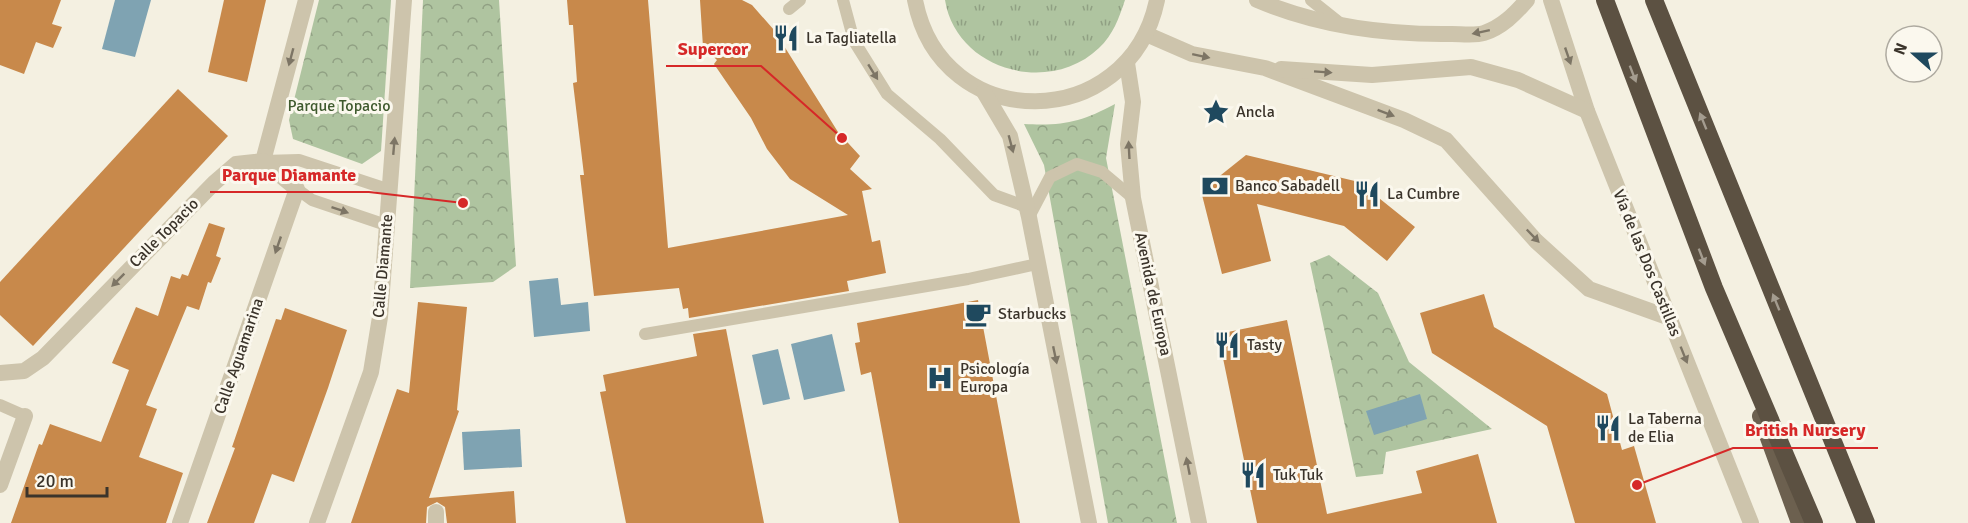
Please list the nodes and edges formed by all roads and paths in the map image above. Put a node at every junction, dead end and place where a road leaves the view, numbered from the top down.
1 (306, 0) edge
2 (404, 0) edge
3 (800, 0) edge
4 (843, 0) edge
5 (915, 0) edge
6 (1157, 0) edge
7 (1257, 0) edge
8 (1311, 0) edge
9 (1527, 0) edge
10 (1551, 0) edge
11 (1605, 0) edge
12 (1654, 0) edge
13 (789, 9) dead end
14 (1342, 25) junction
15 (1146, 34) junction
16 (1127, 63) junction
17 (1265, 68) junction
18 (984, 92) junction
19 (1587, 111) junction
20 (263, 160) junction
21 (297, 189) junction
22 (390, 190) junction
23 (1133, 198) junction
24 (1028, 212) junction
25 (386, 225) junction
26 (1037, 264) junction
27 (1714, 288) junction
28 (1670, 318) junction
29 (645, 334) dead end
30 (1798, 356) junction
31 (0, 373) edge
32 (0, 405) edge
33 (24, 416) joint
34 (0, 484) edge
35 (180, 523) edge
36 (317, 523) edge
37 (1089, 523) edge
38 (1199, 523) edge
39 (1751, 523) edge
40 (1799, 523) edge
41 (1814, 523) edge
42 (1866, 523) edge
43 (1874, 523) edge

1 -> 20 street
22 -> 2 street, Calle Diamante
3 - 13 lane
4 -> 24 lane
5 - 18 street
6 - 15 street
7 - 14 street
8 - 14 lane
9 -> 14 street
10 -> 19 street, Vía de las Dos Castillas
11 -> 27 highway
30 -> 12 highway
15 - 16 street
15 -> 17 street
16 - 18 street
23 -> 16 street, Avenida de Europa
17 -> 19 street
17 -> 28 street
18 -> 24 street
19 - 28 street, Vía de las Dos Castillas
20 - 21 street
20 - 22 lane
20 -> 31 street, Calle Topacio
21 -> 25 lane
21 -> 35 street, Calle Aguamarina
22 - 25 street, Calle Diamante
23 - 24 lane
38 -> 23 street, Avenida de Europa
24 - 26 street
25 - 36 street, Calle Diamante
26 - 29 lane
26 -> 37 street
27 - 40 highway
27 - 41 highway
28 -> 39 street, Vía de las Dos Castillas
30 - 42 highway
30 - 43 highway
32 - 33 lane
33 - 34 street

